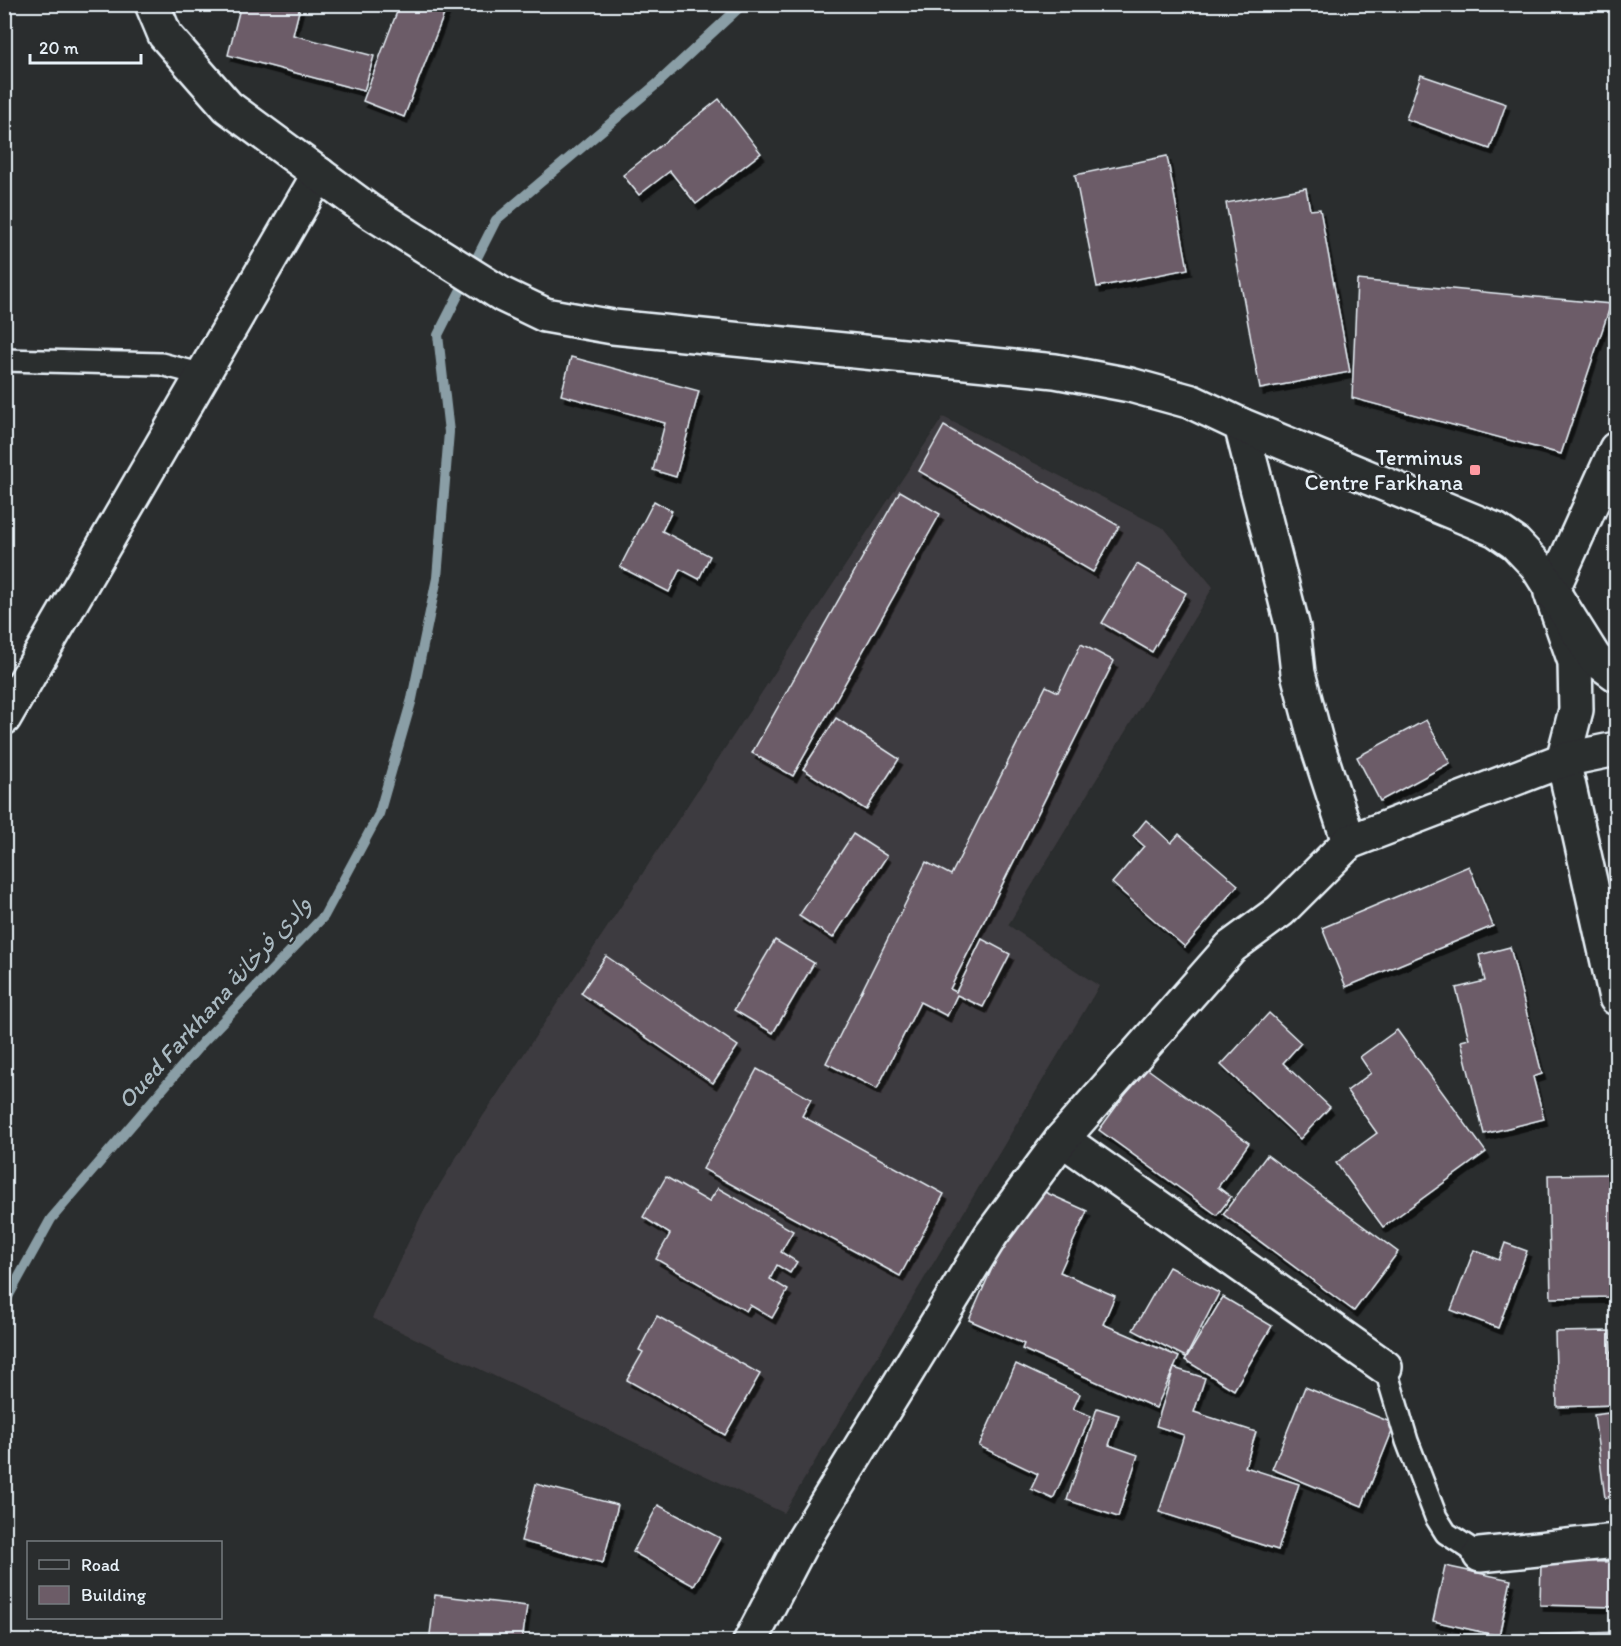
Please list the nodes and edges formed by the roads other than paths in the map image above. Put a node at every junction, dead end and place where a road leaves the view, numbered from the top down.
1 (152, 4) edge
2 (319, 174) junction
3 (4, 360) edge
4 (204, 375) junction
5 (1241, 425) junction
6 (1617, 448) edge
7 (1551, 593) junction
8 (1617, 674) edge
9 (4, 718) edge
10 (1617, 749) edge
11 (1563, 760) junction
12 (1348, 842) junction
13 (1617, 998) edge
14 (1062, 1139) junction
15 (1385, 1367) joint
16 (1617, 1541) edge
17 (1480, 1555) joint
18 (750, 1641) edge

1 - 2 street
2 - 4 street
2 - 5 street
3 - 4 lane
4 - 9 street
5 - 7 street
5 - 12 street
6 - 7 street
7 - 8 street
7 - 11 street
10 - 11 street
11 - 12 street
11 - 13 street
12 - 14 street
14 - 15 street
14 - 18 street
15 - 17 lane
16 - 17 street

